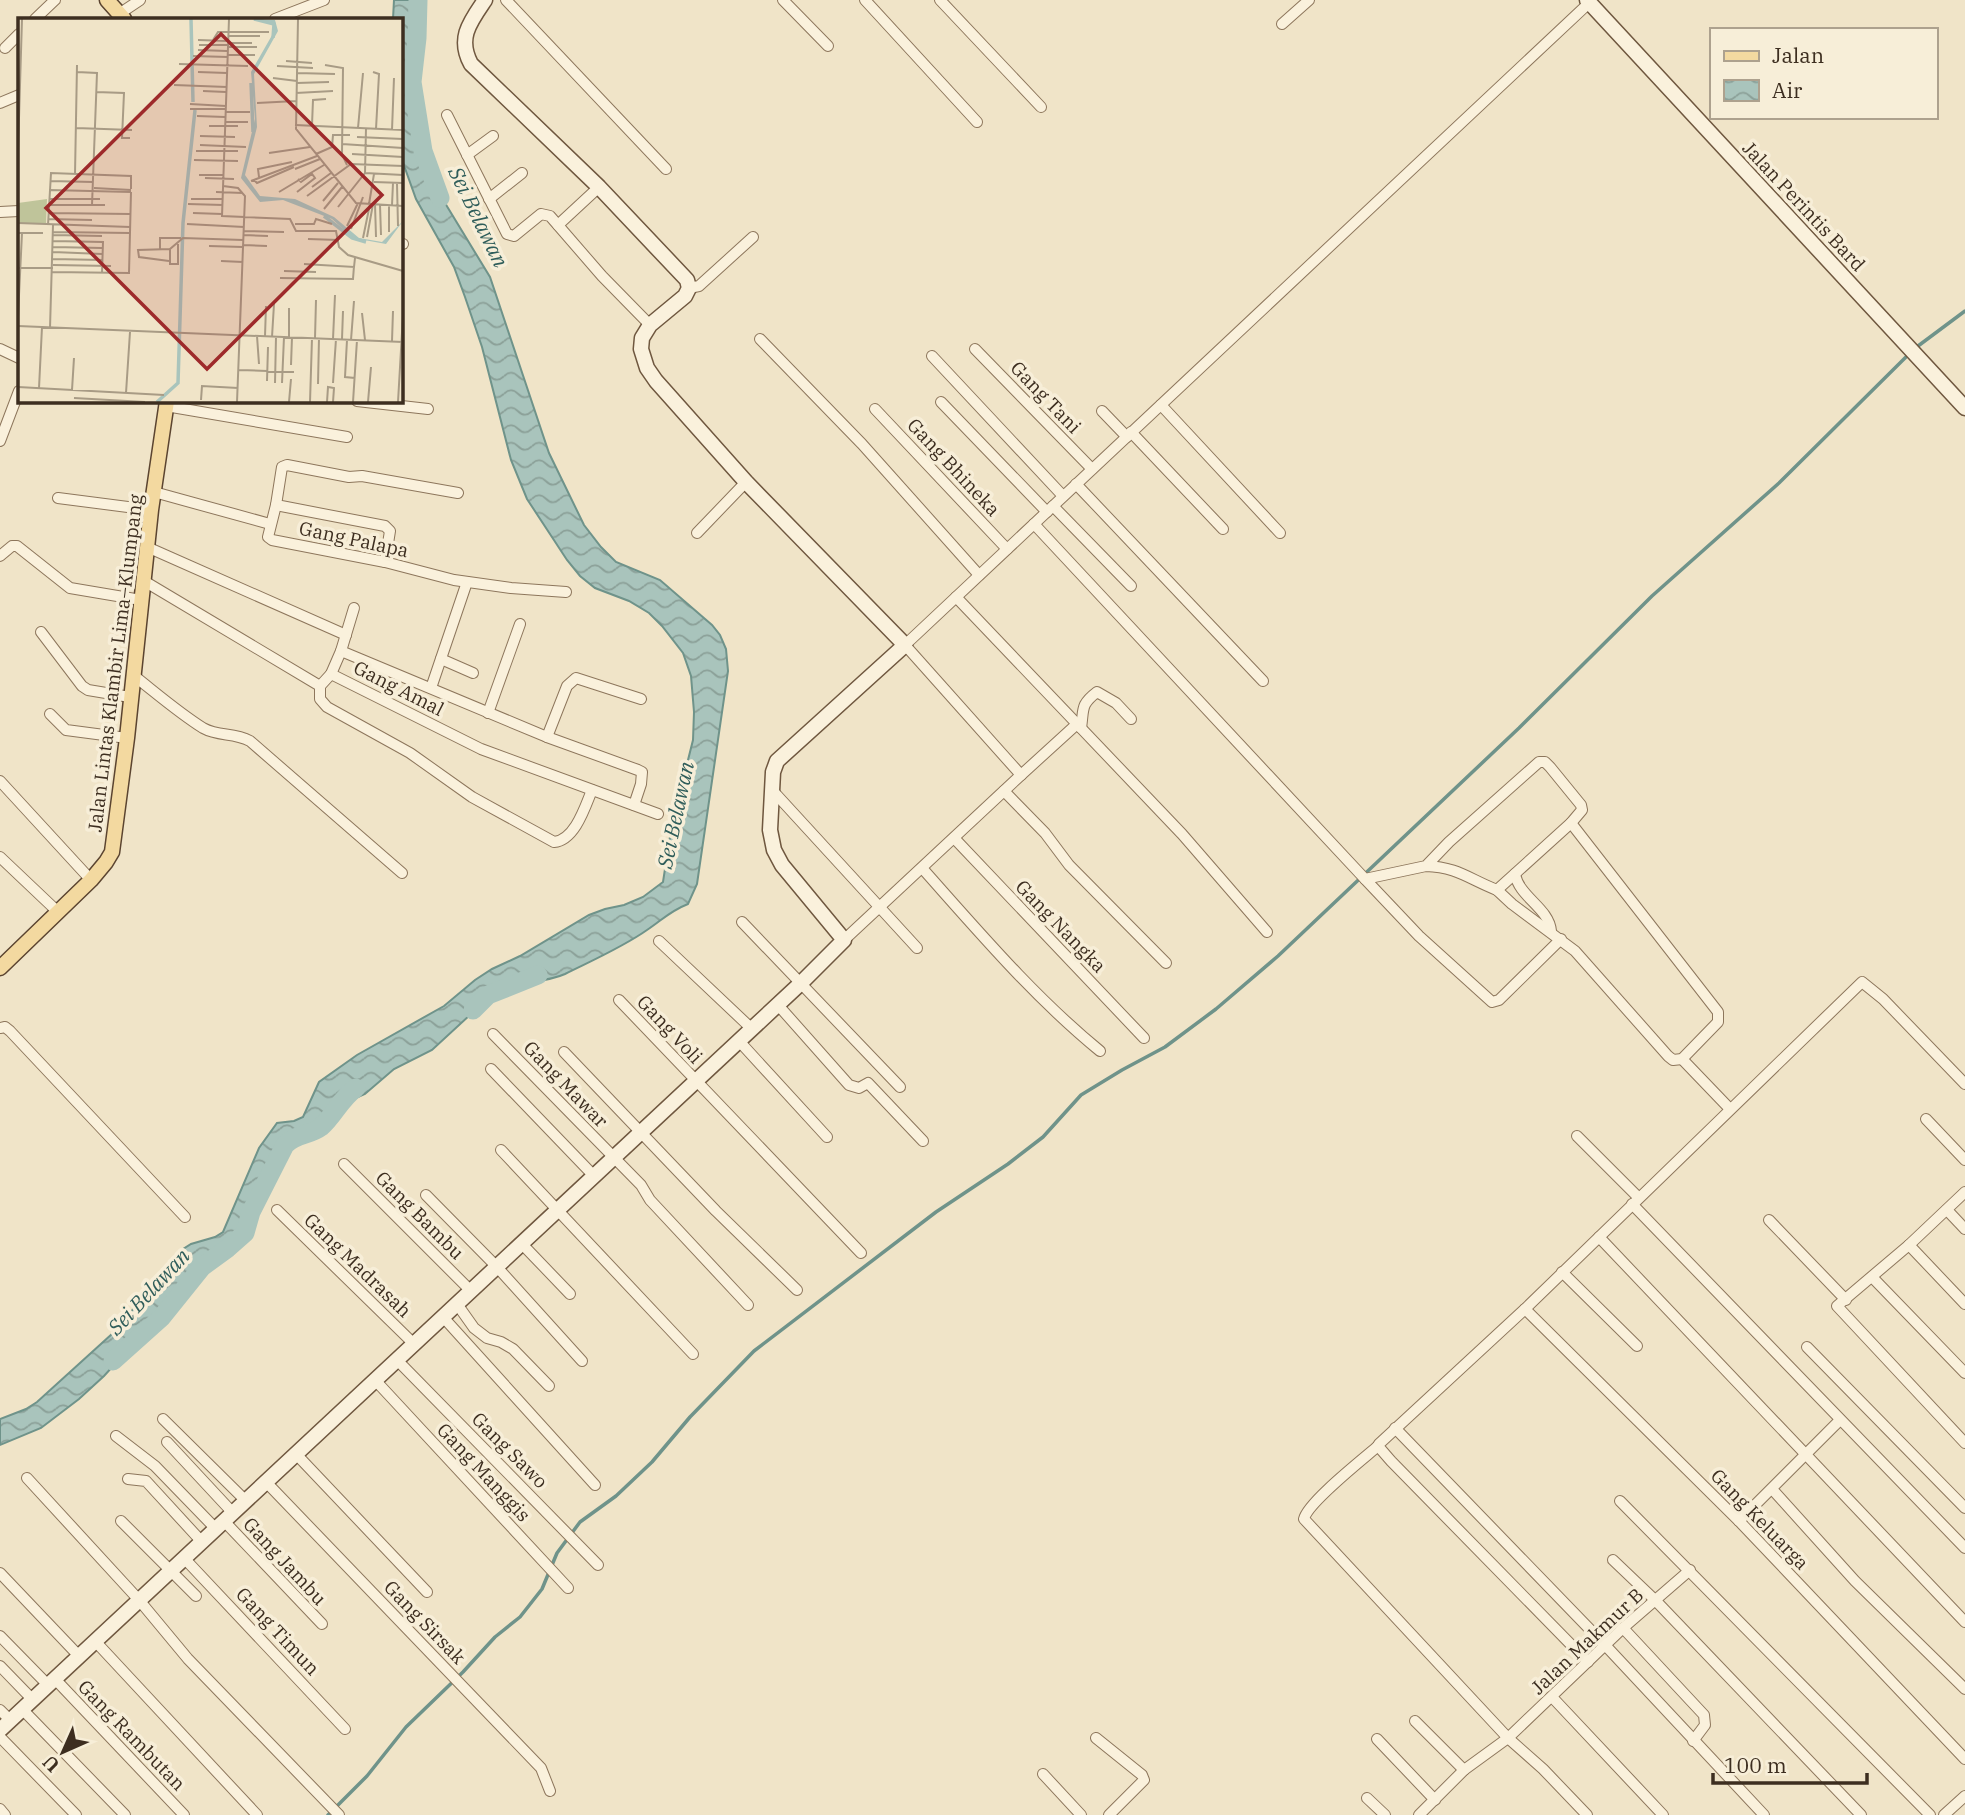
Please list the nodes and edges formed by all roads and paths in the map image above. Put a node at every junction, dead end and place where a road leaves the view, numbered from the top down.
1 (55, 0) edge
2 (107, 0) edge
3 (140, 0) edge
4 (324, 0) edge
5 (485, 0) edge
6 (506, 0) edge
7 (783, 0) edge
8 (864, 0) edge
9 (940, 0) edge
10 (1309, 0) edge
11 (1589, 1) edge
12 (122, 17) edge
13 (36, 18) edge
14 (278, 18) edge
15 (1282, 24) dead end
16 (18, 35) edge
17 (828, 46) dead end
18 (5, 48) dead end
19 (18, 95) edge
20 (0, 103) edge
21 (1041, 107) dead end
22 (447, 115) dead end
23 (977, 122) dead end
24 (493, 136) dead end
25 (467, 155) junction
26 (666, 169) dead end
27 (522, 173) dead end
28 (599, 187) junction
29 (489, 199) junction
30 (18, 211) edge
31 (0, 212) edge
32 (558, 225) junction
33 (753, 237) dead end
34 (689, 288) junction
35 (650, 326) junction
36 (760, 339) dead end
37 (0, 349) edge
38 (975, 349) dead end
39 (932, 356) dead end
40 (18, 358) edge
41 (18, 394) edge
42 (366, 402) edge
43 (942, 402) dead end
44 (167, 403) edge
45 (1161, 405) junction
46 (1965, 408) edge
47 (428, 409) dead end
48 (875, 409) dead end
49 (1102, 411) dead end
50 (1129, 434) junction
51 (347, 437) dead end
52 (0, 441) edge
53 (1092, 469) junction
54 (746, 482) junction
55 (1076, 484) junction
56 (154, 492) junction
57 (458, 494) dead end
58 (1063, 496) junction
59 (58, 499) dead end
60 (276, 505) junction
61 (1050, 509) junction
62 (151, 510) junction
63 (1034, 523) junction
64 (270, 524) junction
65 (1223, 529) dead end
66 (697, 533) dead end
67 (1280, 533) dead end
68 (147, 547) junction
69 (1007, 549) junction
70 (0, 556) edge
71 (385, 562) junction
72 (979, 575) junction
73 (144, 581) junction
74 (467, 582) junction
75 (1132, 586) dead end
76 (566, 592) dead end
77 (956, 597) junction
78 (141, 600) junction
79 (354, 608) dead end
80 (520, 624) dead end
81 (41, 632) dead end
82 (346, 635) junction
83 (905, 645) junction
84 (341, 651) junction
85 (441, 659) junction
86 (473, 673) dead end
87 (331, 674) junction
88 (133, 675) junction
89 (1263, 681) dead end
90 (320, 686) junction
91 (430, 688) junction
92 (130, 697) junction
93 (641, 699) dead end
94 (488, 713) junction
95 (50, 714) dead end
96 (1131, 719) dead end
97 (1079, 726) junction
98 (547, 737) junction
99 (127, 738) junction
100 (1021, 775) junction
101 (0, 782) edge
102 (592, 790) junction
103 (773, 791) junction
104 (1004, 791) junction
105 (634, 805) junction
106 (658, 814) dead end
107 (1571, 823) junction
108 (954, 838) junction
109 (0, 857) edge
110 (1426, 866) junction
111 (922, 868) junction
112 (402, 873) dead end
113 (1515, 874) junction
114 (1364, 877) junction
115 (92, 880) junction
116 (1497, 890) junction
117 (879, 909) junction
118 (58, 912) junction
119 (742, 922) dead end
120 (1550, 931) junction
121 (1267, 932) dead end
122 (1561, 939) junction
123 (844, 940) junction
124 (659, 941) dead end
125 (917, 948) dead end
126 (1166, 962) dead end
127 (0, 968) edge
128 (801, 984) junction
129 (619, 1000) dead end
130 (778, 1005) junction
131 (0, 1028) edge
132 (752, 1030) junction
133 (493, 1034) dead end
134 (1144, 1038) dead end
135 (739, 1041) junction
136 (1100, 1051) dead end
137 (564, 1052) dead end
138 (1682, 1059) junction
139 (491, 1069) dead end
140 (695, 1082) junction
141 (1965, 1084) edge
142 (900, 1087) dead end
143 (1730, 1109) junction
144 (1926, 1119) dead end
145 (642, 1132) junction
146 (1577, 1136) dead end
147 (827, 1137) dead end
148 (923, 1141) dead end
149 (500, 1150) dead end
150 (614, 1157) junction
151 (1965, 1160) edge
152 (344, 1164) dead end
153 (594, 1177) junction
154 (1965, 1192) edge
155 (426, 1195) dead end
156 (1635, 1201) junction
157 (278, 1210) dead end
158 (1947, 1210) junction
159 (557, 1211) junction
160 (185, 1217) dead end
161 (1769, 1220) dead end
162 (1965, 1229) edge
163 (1599, 1237) junction
164 (522, 1244) junction
165 (1909, 1245) junction
166 (860, 1253) dead end
167 (497, 1267) junction
168 (1562, 1272) junction
169 (1872, 1277) junction
170 (797, 1290) dead end
171 (471, 1291) junction
172 (569, 1294) dead end
173 (1846, 1300) junction
174 (457, 1304) junction
175 (1965, 1304) edge
176 (748, 1305) dead end
177 (1525, 1309) junction
178 (443, 1317) junction
179 (414, 1344) junction
180 (1637, 1346) dead end
181 (1807, 1348) dead end
182 (693, 1354) dead end
183 (397, 1360) junction
184 (582, 1362) dead end
185 (1965, 1373) edge
186 (376, 1380) junction
187 (549, 1386) dead end
188 (163, 1419) dead end
189 (1840, 1420) junction
190 (1395, 1429) junction
191 (116, 1436) dead end
192 (167, 1442) dead end
193 (1965, 1443) edge
194 (1378, 1446) junction
195 (296, 1454) junction
196 (1805, 1455) junction
197 (27, 1478) dead end
198 (128, 1479) dead end
199 (266, 1482) junction
200 (595, 1485) dead end
201 (1772, 1489) junction
202 (246, 1501) junction
203 (1620, 1501) dead end
204 (1965, 1508) edge
205 (121, 1521) dead end
206 (224, 1521) junction
207 (1739, 1521) junction
208 (202, 1542) junction
209 (1965, 1548) edge
210 (184, 1558) junction
211 (1614, 1560) dead end
212 (598, 1565) dead end
213 (172, 1570) junction
214 (1690, 1570) junction
215 (0, 1573) edge
216 (568, 1587) dead end
217 (427, 1592) dead end
218 (196, 1596) dead end
219 (139, 1600) junction
220 (1656, 1601) junction
221 (1965, 1622) edge
222 (322, 1624) dead end
223 (1623, 1628) junction
224 (0, 1636) edge
225 (95, 1641) junction
226 (1605, 1645) junction
227 (79, 1656) junction
228 (1588, 1662) junction
229 (0, 1666) edge
230 (51, 1682) junction
231 (1965, 1689) edge
232 (1552, 1697) junction
233 (27, 1704) junction
234 (3, 1720) edge
235 (1415, 1721) dead end
236 (345, 1729) dead end
237 (0, 1737) edge
238 (1096, 1738) dead end
239 (1508, 1738) junction
240 (1377, 1739) dead end
241 (1693, 1741) junction
242 (1965, 1759) edge
243 (1464, 1770) junction
244 (1043, 1774) dead end
245 (550, 1791) dead end
246 (1965, 1796) edge
247 (1367, 1798) dead end
248 (1435, 1800) junction
249 (0, 1810) edge
250 (5, 1815) edge
251 (76, 1815) edge
252 (125, 1815) edge
253 (184, 1815) edge
254 (257, 1815) edge
255 (338, 1815) edge
256 (1081, 1815) edge
257 (1109, 1815) edge
258 (1385, 1815) edge
259 (1419, 1815) edge
260 (1587, 1815) edge
261 (1663, 1815) edge
262 (1764, 1815) edge
263 (1861, 1815) edge
264 (1930, 1815) edge
265 (1944, 1815) edge

1 - 13 street
2 - 12 main road
3 - 12 street
4 - 14 street
5 - 28 street
6 - 26 street
7 - 17 street
8 - 23 street
9 - 21 street
10 - 15 street
11 - 45 street
11 - 46 street, Jalan Perintis Bard
16 - 18 street
19 - 20 street
22 - 25 street
24 - 25 street
25 - 29 street
27 - 29 street
28 - 32 street
28 - 34 street
29 - 32 street
30 - 31 street
32 - 35 street
33 - 34 street
34 - 35 street
35 - 54 street
36 - 72 street
37 - 40 street
38 - 53 street, Gang Tani
39 - 58 street
41 - 52 street
42 - 47 street
43 - 61 street
44 - 51 street
44 - 56 main road, Jalan Lintas Klambir Lima–Klumpang
45 - 50 street
45 - 67 street
48 - 69 street, Gang Bhineka
49 - 50 street
50 - 53 street
50 - 65 street
53 - 55 street
54 - 66 street
54 - 83 street
55 - 58 street
55 - 89 street
56 - 62 main road, Jalan Lintas Klambir Lima–Klumpang
56 - 64 street
57 - 60 street
58 - 61 street
59 - 62 street
60 - 64 street
60 - 71 street
61 - 63 street
61 - 75 street
62 - 68 main road, Jalan Lintas Klambir Lima–Klumpang
63 - 69 street
63 - 114 street
64 - 71 street, Gang Palapa
68 - 73 main road, Jalan Lintas Klambir Lima–Klumpang
68 - 82 street
69 - 72 street
70 - 78 street
71 - 74 street, Gang Palapa
72 - 77 street
73 - 78 main road, Jalan Lintas Klambir Lima–Klumpang
73 - 90 street
74 - 76 street, Gang Palapa
74 - 85 street
77 - 83 street
77 - 97 street
78 - 88 main road, Jalan Lintas Klambir Lima–Klumpang
79 - 82 street
80 - 94 street
81 - 92 street
82 - 84 street
83 - 100 street
83 - 103 street
84 - 87 street
84 - 91 street
85 - 86 street
85 - 91 street
87 - 90 street, Gang Amal
87 - 102 street, Gang Amal
88 - 92 main road, Jalan Lintas Klambir Lima–Klumpang
88 - 112 street
90 - 102 street
91 - 94 street
92 - 99 main road, Jalan Lintas Klambir Lima–Klumpang
93 - 98 street
94 - 98 street
95 - 99 street
96 - 97 street
97 - 100 street
97 - 121 street
98 - 105 street
99 - 115 main road, Jalan Lintas Klambir Lima–Klumpang
100 - 104 street
101 - 115 street
102 - 105 street, Gang Amal
103 - 117 street
103 - 123 street
104 - 108 street
104 - 126 street
105 - 106 street, Gang Amal
107 - 110 street
107 - 113 street
107 - 138 street
108 - 111 street
108 - 134 street, Gang Nangka
109 - 118 street
110 - 114 street
110 - 116 street
111 - 117 street
111 - 136 street
113 - 116 street
113 - 120 street
114 - 122 street
115 - 118 main road, Jalan Lintas Klambir Lima–Klumpang
116 - 120 street
117 - 123 street
117 - 125 street
118 - 127 main road, Jalan Lintas Klambir Lima–Klumpang
119 - 128 street
120 - 122 street
122 - 138 street
123 - 128 street
124 - 132 street
128 - 130 street
128 - 142 street
129 - 140 street, Gang Voli
130 - 132 street
130 - 148 street
131 - 160 street
132 - 135 street
133 - 150 street, Gang Mawar
135 - 140 street
135 - 147 street
137 - 145 street
138 - 143 street
139 - 153 street
140 - 145 street
140 - 166 street, Gang Voli
141 - 143 street
143 - 156 street
144 - 151 street
145 - 150 street
145 - 170 street
146 - 156 street
149 - 159 street
150 - 153 street
150 - 176 street, Gang Mawar
152 - 171 street, Gang Bambu
153 - 159 street
154 - 158 street
155 - 167 street
156 - 163 street
156 - 189 street
157 - 179 street, Gang Madrasah
158 - 162 street
158 - 165 street
159 - 164 street
159 - 182 street
161 - 173 street
163 - 168 street
163 - 196 street
164 - 167 street
164 - 172 street
165 - 169 street
165 - 175 street
167 - 171 street
167 - 184 street
168 - 177 street
168 - 180 street
169 - 173 street
169 - 185 street
171 - 174 street
173 - 193 street
174 - 178 street
174 - 187 street
177 - 190 street
177 - 207 street, Gang Keluarga
178 - 179 street
178 - 200 street
179 - 183 street
181 - 204 street
183 - 186 street
183 - 212 street, Gang Sawo
186 - 195 street
186 - 216 street, Gang Manggis
188 - 202 street
189 - 196 street
189 - 209 street
190 - 194 street
190 - 226 street
191 - 206 street
192 - 206 street
194 - 228 street
194 - 239 street
195 - 199 street
195 - 217 street
196 - 201 street
196 - 221 street
197 - 219 street
198 - 208 street
199 - 202 street
199 - 245 street, Gang Sirsak
201 - 207 street
201 - 231 street
202 - 206 street
203 - 214 street
205 - 213 street
206 - 208 street
206 - 222 street, Gang Jambu
207 - 242 street, Gang Keluarga
208 - 210 street
210 - 213 street
210 - 236 street, Gang Timun
211 - 220 street
213 - 218 street
213 - 219 street
214 - 220 street, Jalan Makmur B
214 - 264 street
215 - 227 street
219 - 225 street
219 - 255 street
220 - 223 street, Jalan Makmur B
220 - 263 street
223 - 226 street, Jalan Makmur B
223 - 241 street
224 - 230 street, Gang Rambutan
225 - 227 street
225 - 254 street
226 - 228 street, Jalan Makmur B
226 - 241 street
227 - 230 street
228 - 232 street, Jalan Makmur B
229 - 233 street
230 - 233 street
230 - 253 street, Gang Rambutan
232 - 239 street, Jalan Makmur B
232 - 261 street
233 - 234 street
233 - 252 street
235 - 243 street
237 - 251 street
238 - 257 street
239 - 243 street, Jalan Makmur B
239 - 260 street
240 - 248 street
241 - 262 street
243 - 248 street, Jalan Makmur B
244 - 256 street
246 - 265 street
247 - 258 street
248 - 259 street, Jalan Makmur B
249 - 250 street

